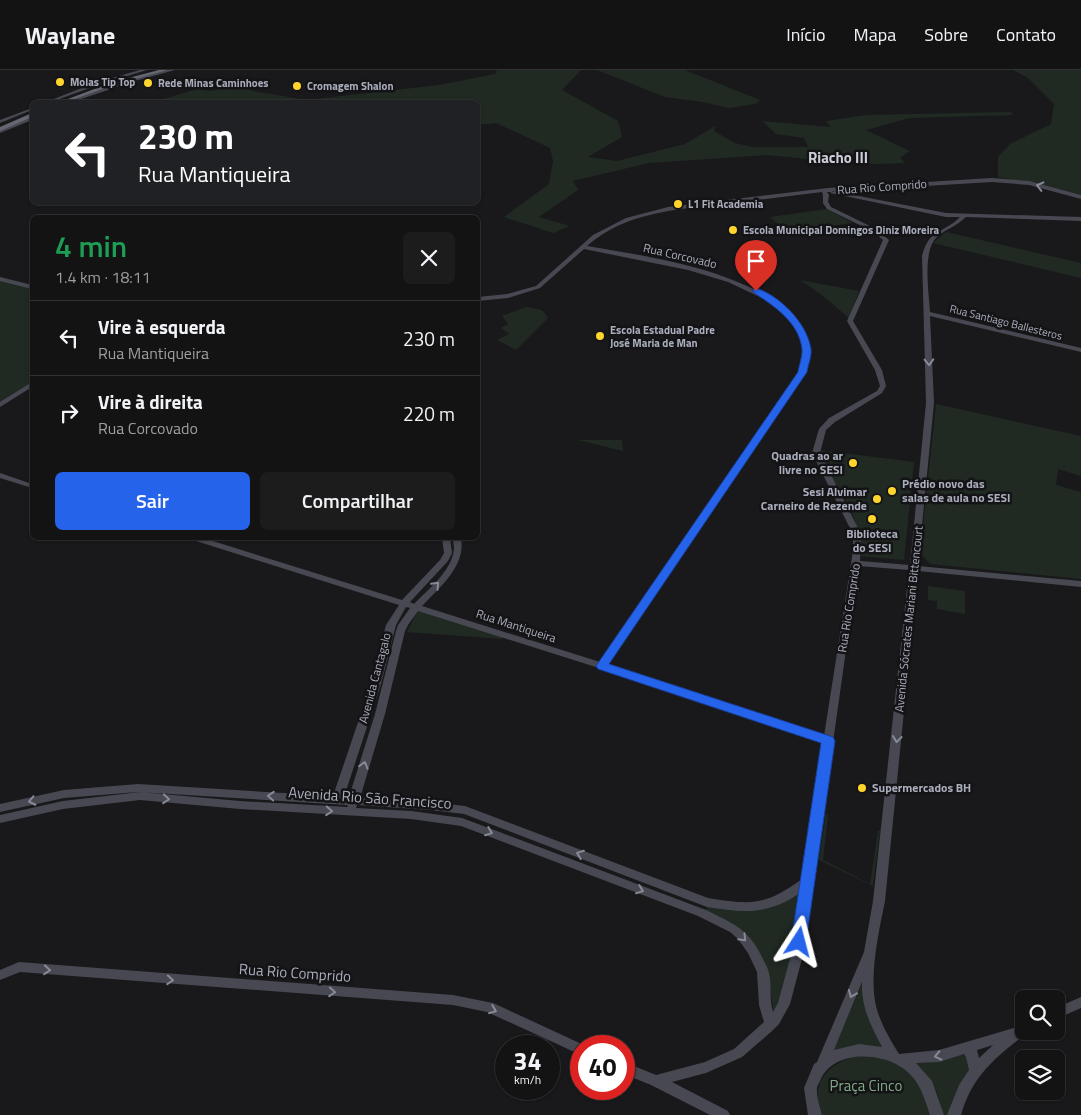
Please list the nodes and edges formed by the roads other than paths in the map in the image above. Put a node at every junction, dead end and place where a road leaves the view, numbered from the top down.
1 (150, 70) edge
2 (165, 70) edge
3 (173, 70) edge
4 (99, 84) joint
5 (112, 86) junction
6 (78, 96) junction
7 (54, 100) edge
8 (61, 100) edge
9 (68, 100) edge
10 (74, 100) edge
11 (30, 115) edge
12 (0, 128) edge
13 (824, 191) junction
14 (1081, 197) edge
15 (964, 216) junction
16 (1081, 219) edge
17 (599, 235) junction
18 (587, 248) junction
19 (0, 279) edge
20 (546, 282) junction
21 (30, 286) edge
22 (480, 298) edge
23 (927, 313) junction
24 (1081, 350) edge
25 (30, 385) edge
26 (0, 405) edge
27 (0, 475) edge
28 (30, 485) edge
29 (202, 540) edge
30 (446, 540) edge
31 (456, 540) edge
32 (857, 563) junction
33 (914, 568) junction
34 (1081, 584) edge
35 (404, 603) junction
36 (416, 606) junction
37 (602, 666) junction
38 (828, 741) junction
39 (242, 800) junction
40 (337, 801) junction
41 (353, 801) junction
42 (0, 808) edge
43 (349, 812) junction
44 (0, 818) edge
45 (808, 882) junction
46 (707, 902) junction
47 (702, 913) junction
48 (870, 949) junction
49 (0, 976) edge
50 (1081, 1002) edge
51 (1065, 1010) edge
52 (771, 1024) junction
53 (1015, 1033) edge
54 (1015, 1036) edge
55 (570, 1043) edge
56 (966, 1048) junction
57 (896, 1058) junction
58 (822, 1064) junction
59 (974, 1070) junction
60 (635, 1072) edge
61 (656, 1081) junction
62 (723, 1115) edge
63 (815, 1115) edge
64 (937, 1115) edge
65 (954, 1115) edge

1 - 4 highway
1 - 8 highway
2 - 6 highway
3 - 5 street
4 - 7 street
5 - 6 highway
5 - 10 street
6 - 9 highway
11 - 12 highway
14 -> 13 street, Rua Rio Comprido
13 - 15 street
13 - 17 street
13 - 32 street, Rua Rio Comprido
15 - 16 street
15 - 23 street, Avenida Sócrates Mariani Bittencourt
17 - 18 street
17 - 20 street
18 - 20 street
18 - 37 street, Rua Corcovado
19 - 21 street
20 - 22 street
23 - 24 street, Rua Santiago Ballesteros
23 -> 33 street, Avenida Sócrates Mariani Bittencourt
25 - 26 street
27 - 28 street
29 - 35 street, Rua Mantiqueira
30 - 35 street, Avenida Cantagalo
36 -> 31 street, Avenida Cantagalo
32 - 33 street
32 - 38 street, Rua Rio Comprido
33 - 34 street
33 -> 48 street, Avenida Sócrates Mariani Bittencourt
35 - 36 street, Rua Mantiqueira
35 - 40 street, Avenida Cantagalo
36 - 37 street, Rua Mantiqueira
41 -> 36 street, Avenida Cantagalo
37 - 38 street, Rua Mantiqueira
38 - 45 street, Rua Rio Comprido
40 -> 39 street, Avenida Rio São Francisco
39 -> 42 street, Avenida Rio São Francisco
39 -> 43 street, Avenida Rio São Francisco
44 -> 39 street, Avenida Rio São Francisco
40 - 41 street, Avenida Rio São Francisco
41 - 43 street, Avenida Cantagalo
46 -> 41 street, Avenida Rio São Francisco
43 -> 47 street, Avenida Rio São Francisco
45 - 46 street, Avenida Rio São Francisco
45 - 52 street, Rua Rio Comprido
46 - 47 street
47 -> 52 street, Avenida Rio São Francisco
48 - 57 street, Avenida Sócrates Mariani Bittencourt
48 -> 58 street, Avenida Sócrates Mariani Bittencourt
49 -> 55 street, Rua Rio Comprido
50 - 51 street
52 - 61 street, Rua Rio Comprido
53 - 56 street
54 - 59 street
56 -> 57 street
56 - 59 street
57 - 58 street
57 - 64 street
58 - 63 street
59 - 65 street
60 - 61 street
61 - 62 street

